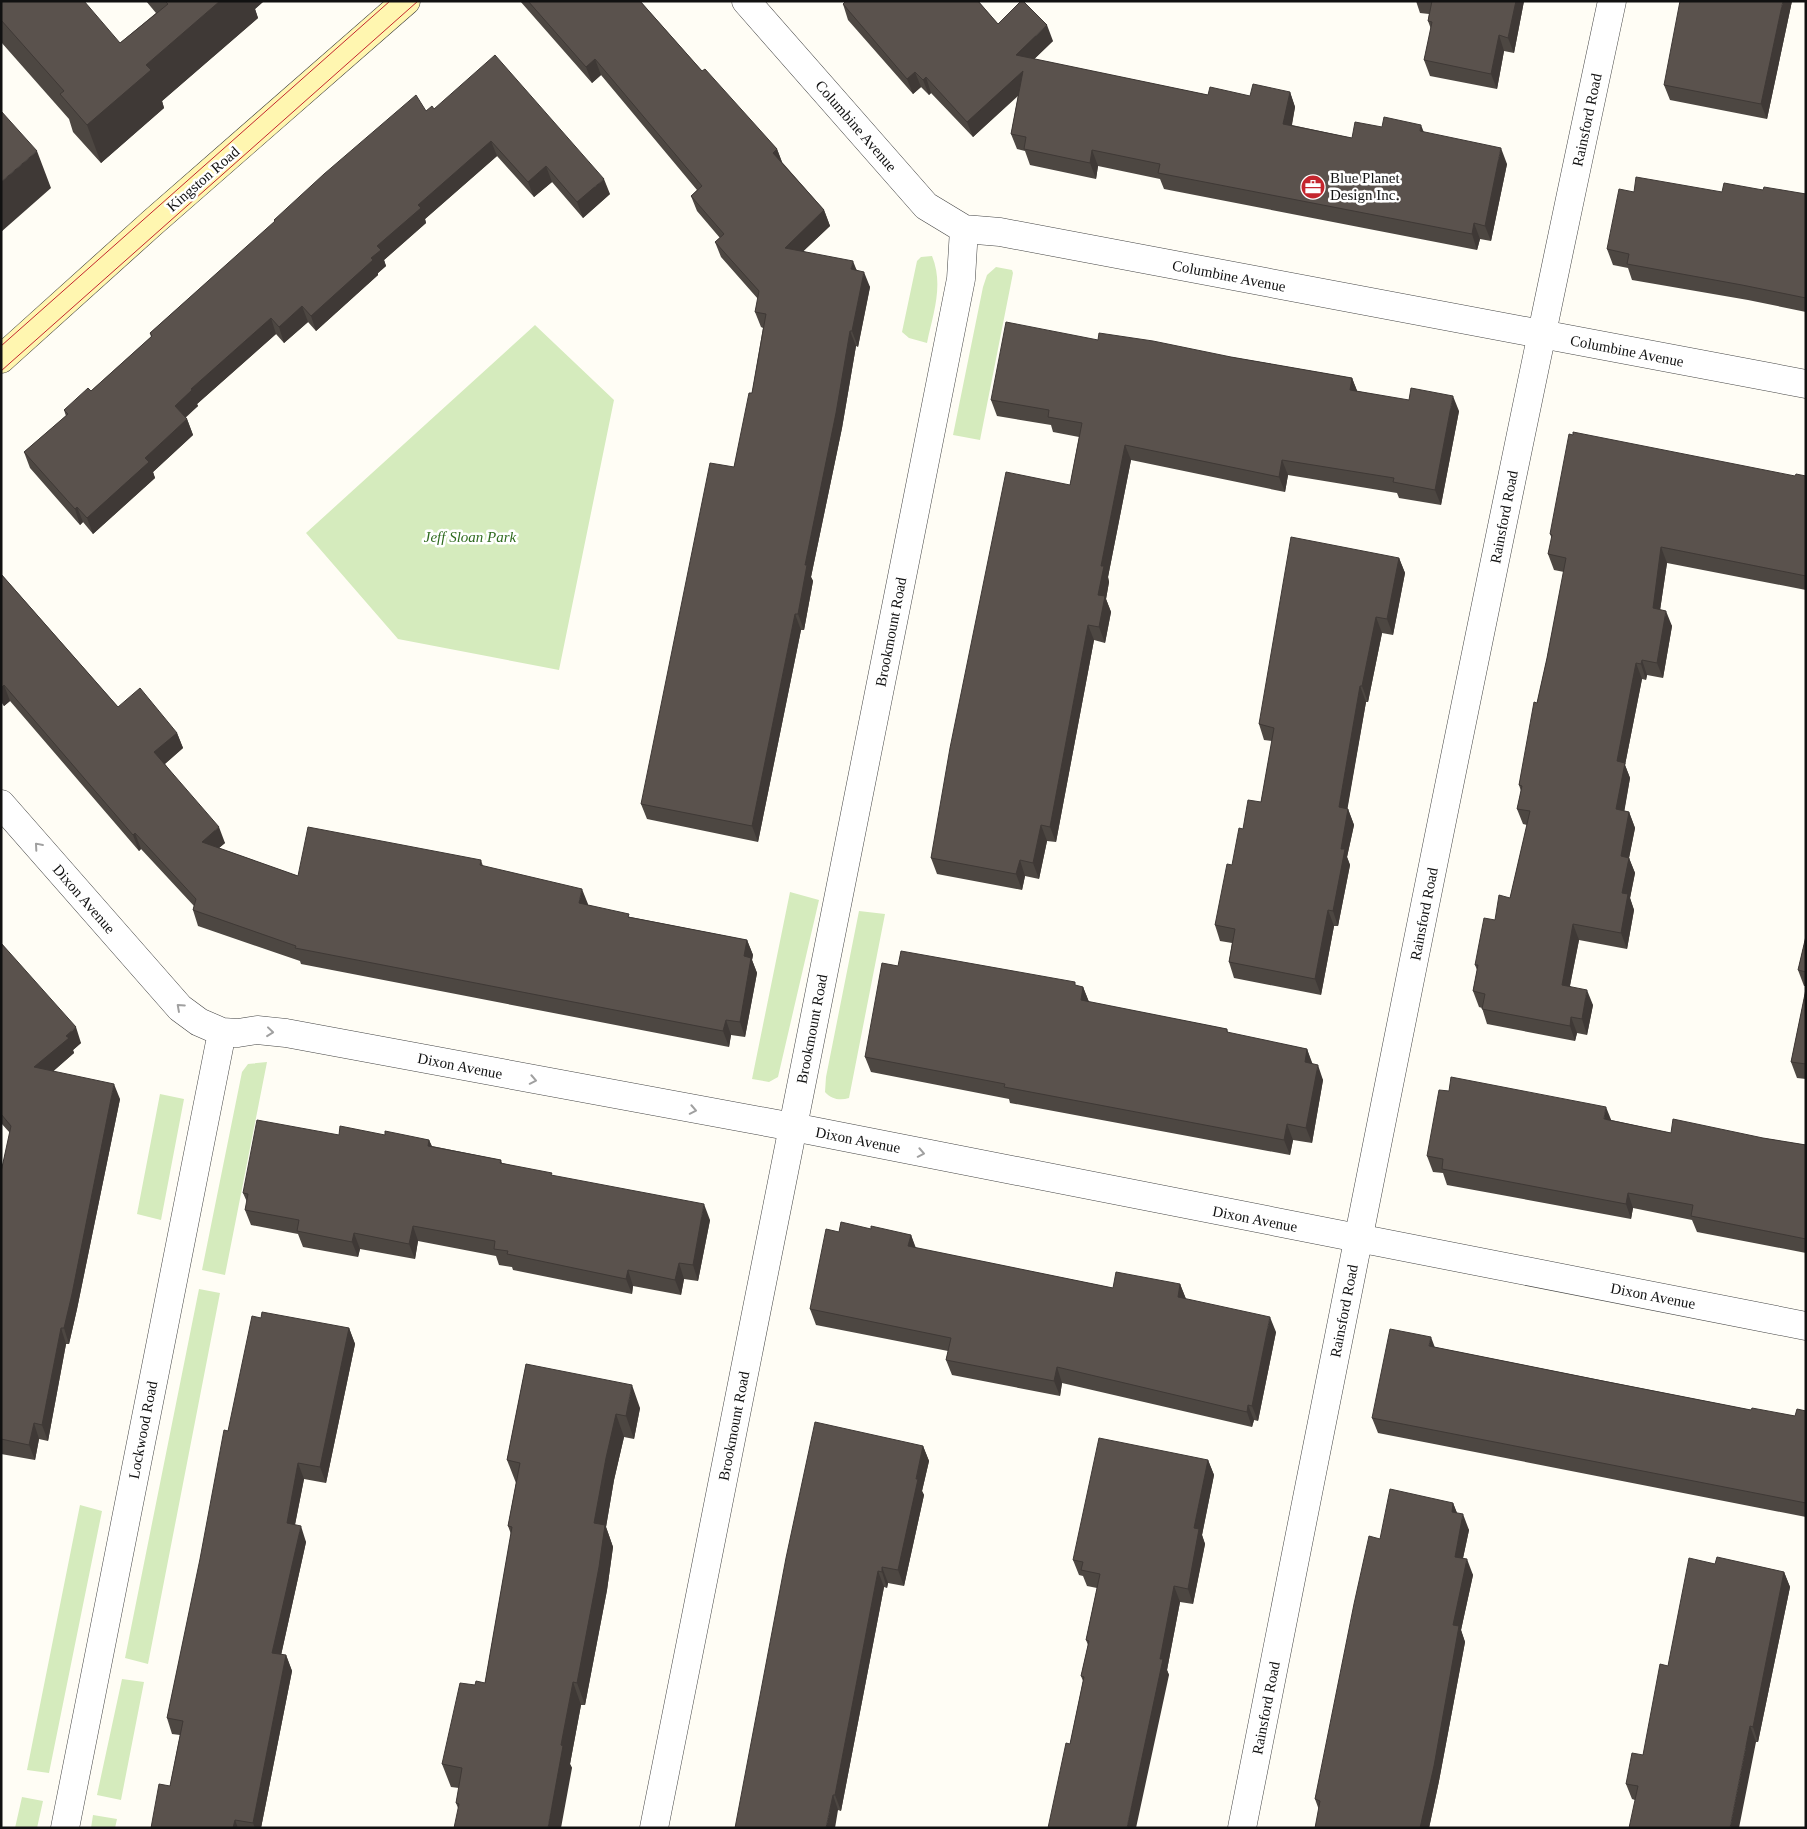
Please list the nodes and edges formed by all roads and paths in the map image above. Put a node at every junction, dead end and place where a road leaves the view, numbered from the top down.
1 (406, 1) edge
2 (746, 1) edge
3 (1612, 1) edge
4 (964, 229) junction
5 (1541, 335) junction
6 (1, 359) edge
7 (1806, 384) edge
8 (1, 804) edge
9 (222, 1032) junction
10 (793, 1127) junction
11 (1358, 1239) junction
12 (1806, 1326) edge
13 (65, 1828) edge
14 (654, 1828) edge
15 (1242, 1828) edge

1 - 6 main road, Kingston Road
2 - 4 street, Columbine Avenue
3 - 5 street, Rainsford Road
4 - 5 street, Columbine Avenue
4 - 10 street, Brookmount Road
5 - 7 street, Columbine Avenue
5 - 11 street, Rainsford Road
9 -> 8 street, Dixon Avenue
9 -> 10 street, Dixon Avenue
9 - 13 street, Lockwood Road
10 -> 11 street, Dixon Avenue
10 - 14 street, Brookmount Road
11 - 12 street, Dixon Avenue
11 - 15 street, Rainsford Road

